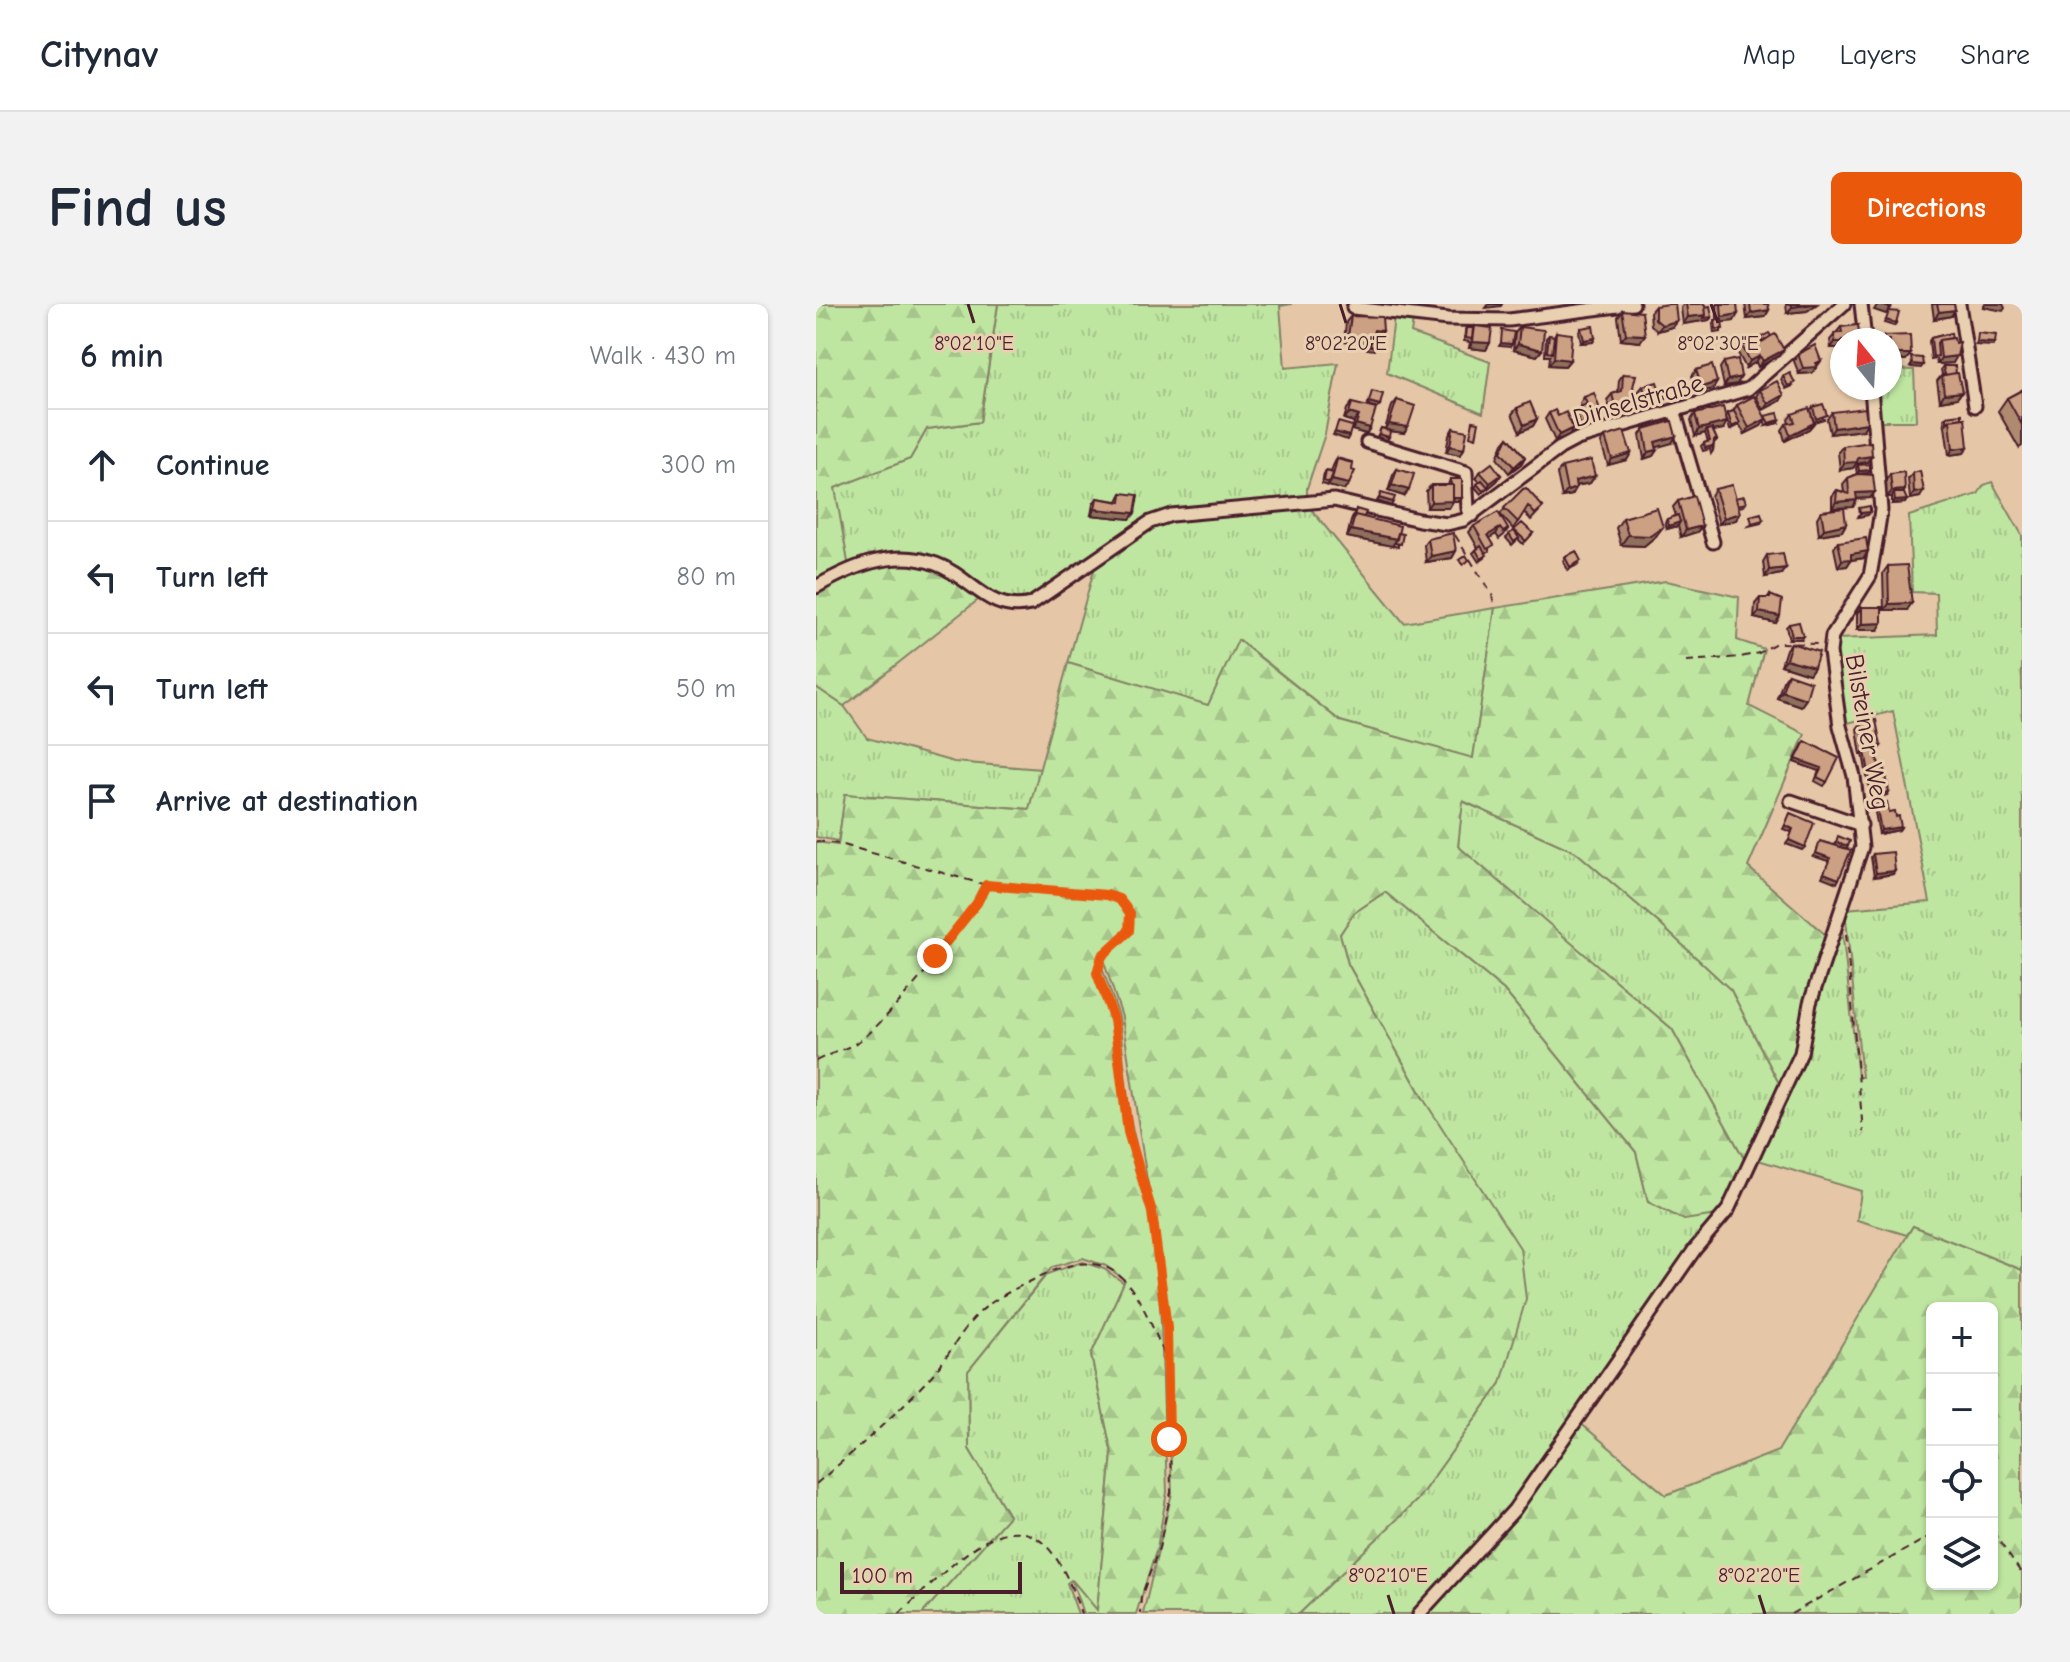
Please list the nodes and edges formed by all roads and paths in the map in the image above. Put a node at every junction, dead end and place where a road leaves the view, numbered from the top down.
1 (1633, 304) edge
2 (1844, 304) edge
3 (1861, 304) edge
4 (1959, 304) edge
5 (1353, 308) dead end
6 (1864, 328) edge
7 (1872, 400) edge
8 (1975, 406) dead end
9 (1675, 413) junction
10 (1367, 442) dead end
11 (1473, 515) junction
12 (1450, 524) junction
13 (1713, 542) dead end
14 (816, 587) edge
15 (1495, 608) dead end
16 (1831, 644) junction
17 (1686, 661) dead end
18 (1791, 801) dead end
19 (1861, 825) junction
20 (816, 841) edge
21 (986, 885) junction
22 (1841, 914) junction
23 (816, 1061) edge
24 (1863, 1132) dead end
25 (1166, 1359) junction
26 (816, 1484) edge
27 (1926, 1538) edge
28 (1998, 1540) edge
29 (2022, 1574) edge
30 (899, 1614) edge
31 (1081, 1614) edge
32 (1140, 1614) edge
33 (1419, 1614) edge
34 (1791, 1614) edge

1 - 5 street
2 - 9 street, Dinselstraße
3 - 6 street
4 - 8 street
7 - 16 street, Bilsteiner Weg
9 - 11 street, Dinselstraße
9 - 13 street
10 - 11 street
11 - 12 street, Dinselstraße
12 - 14 street
12 - 15 path
16 - 17 path
16 - 19 street, Bilsteiner Weg
18 - 19 street
19 - 22 street, Bilsteiner Weg
20 - 21 path
21 - 23 path
21 - 25 path
22 - 24 path
22 - 33 street, Bilsteiner Weg
25 - 26 path
25 - 32 path
27 - 34 path
28 - 29 path
30 - 31 path

